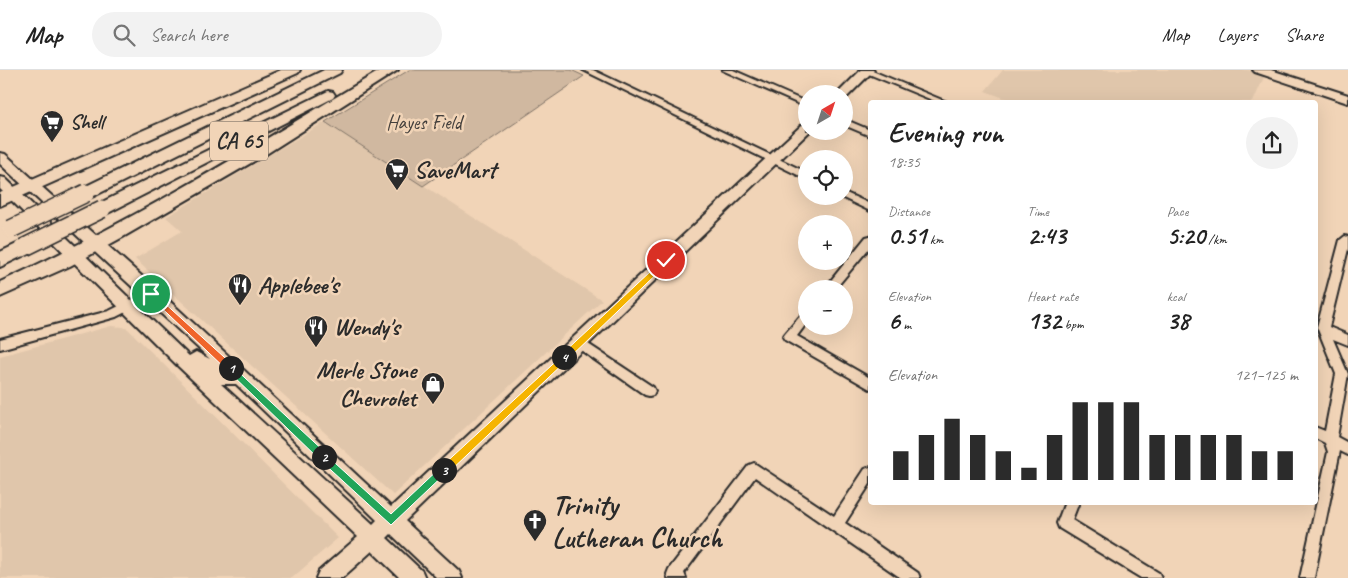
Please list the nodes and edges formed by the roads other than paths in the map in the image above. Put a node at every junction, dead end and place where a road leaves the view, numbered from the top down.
1 (293, 70) edge
2 (335, 70) edge
3 (374, 70) edge
4 (391, 70) edge
5 (587, 70) edge
6 (726, 70) edge
7 (866, 70) edge
8 (1259, 70) edge
9 (852, 85) edge
10 (1348, 99) edge
11 (938, 100) edge
12 (798, 102) edge
13 (853, 126) edge
14 (868, 133) edge
15 (798, 136) edge
16 (0, 157) edge
17 (773, 159) junction
18 (798, 172) edge
19 (0, 181) edge
20 (30, 185) junction
21 (6, 197) edge
22 (853, 200) edge
23 (868, 207) edge
24 (5, 231) edge
25 (1345, 240) dead end
26 (868, 242) edge
27 (95, 245) junction
28 (76, 255) junction
29 (0, 260) edge
30 (837, 280) edge
31 (0, 290) edge
32 (151, 294) junction
33 (128, 307) junction
34 (798, 326) edge
35 (150, 327) junction
36 (1324, 330) junction
37 (1348, 340) edge
38 (579, 343) junction
39 (0, 344) edge
40 (240, 377) junction
41 (868, 383) edge
42 (649, 391) dead end
43 (248, 419) junction
44 (1318, 434) edge
45 (1330, 440) junction
46 (315, 449) junction
47 (1348, 449) edge
48 (868, 476) edge
49 (1071, 505) edge
50 (391, 521) junction
51 (836, 525) junction
52 (372, 538) junction
53 (676, 576) edge
54 (326, 578) edge
55 (415, 578) edge
56 (452, 578) edge
57 (913, 578) edge
58 (1154, 578) edge
59 (1306, 578) edge

1 - 20 highway
2 - 24 highway, CA 65, bridge
3 - 29 highway, CA 65, bridge
4 - 27 highway
5 - 17 street
6 - 12 street
7 - 9 main road
7 - 11 street
8 - 10 main road
13 - 14 street
15 - 17 main road
16 - 20 main road
17 - 18 street
17 - 38 main road
19 - 21 main road
20 - 21 highway
20 - 27 main road
21 - 28 main road
22 - 23 street
25 - 36 street
26 - 30 street
27 - 28 highway
27 - 32 main road
28 - 31 highway
28 - 33 main road
32 - 33 street
32 - 40 main road
33 - 35 main road
33 - 39 street
34 - 41 street
35 - 40 main road
35 - 43 main road
36 - 37 street
36 - 45 street
38 - 42 street
38 - 50 main road
40 - 46 main road
43 - 46 main road
43 - 52 main road
44 - 45 street
45 - 47 street
45 - 59 street
46 - 50 main road
48 - 51 street
49 - 58 street
50 - 52 main road
50 - 56 main road
51 - 53 street
51 - 57 street
52 - 54 main road
52 - 55 main road

